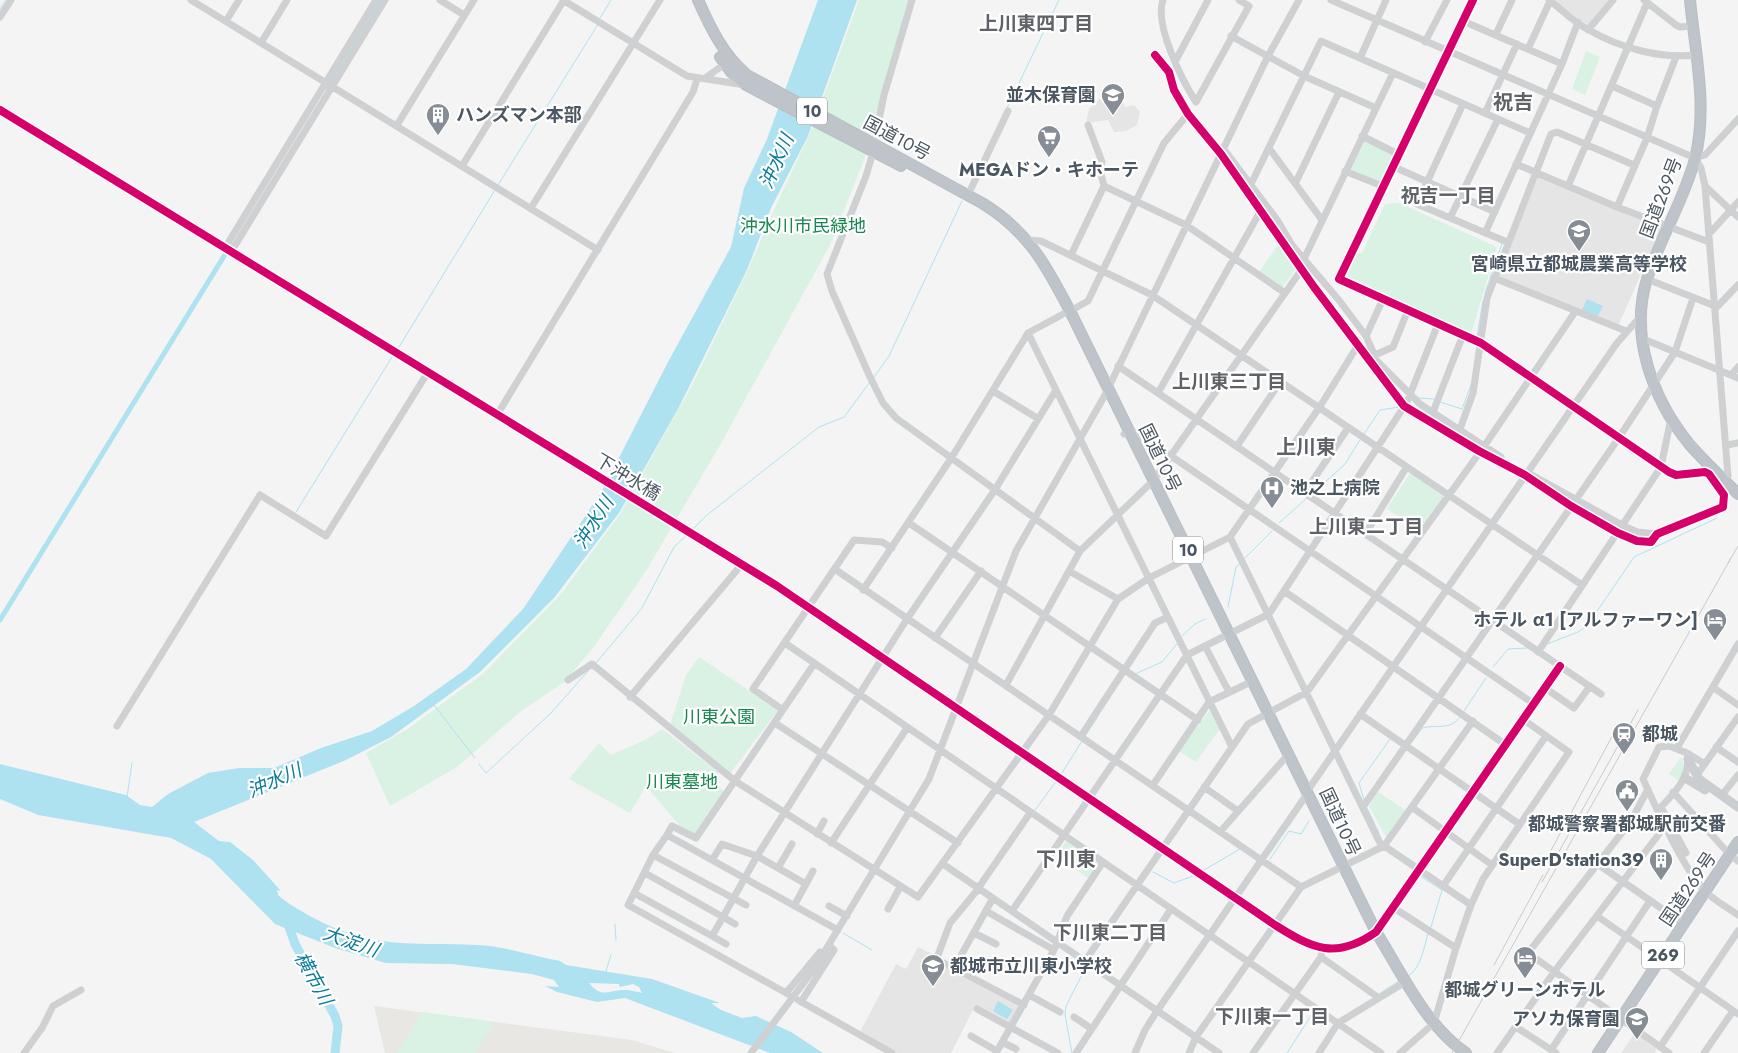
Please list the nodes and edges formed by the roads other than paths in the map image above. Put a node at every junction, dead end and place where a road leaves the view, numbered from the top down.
1 (11, 0) edge
2 (193, 0) edge
3 (239, 0) edge
4 (287, 0) edge
5 (376, 0) edge
6 (385, 0) edge
7 (440, 0) edge
8 (474, 0) edge
9 (563, 0) edge
10 (660, 0) edge
11 (692, 0) edge
12 (698, 0) edge
13 (912, 0) edge
14 (1163, 0) edge
15 (1208, 0) edge
16 (1238, 0) edge
17 (1299, 0) edge
18 (1331, 0) edge
19 (1386, 0) edge
20 (1447, 0) edge
21 (1473, 0) edge
22 (1512, 0) edge
23 (1550, 0) edge
24 (1613, 0) edge
25 (1690, 0) edge
26 (1646, 1) edge
27 (464, 15) junction
28 (0, 17) edge
29 (1463, 20) junction
30 (226, 21) junction
31 (1377, 21) junction
32 (1578, 22) junction
33 (1693, 26) junction
34 (1588, 30) junction
35 (1496, 34) junction
36 (1232, 36) junction
37 (1425, 42) junction
38 (261, 43) junction
39 (633, 44) junction
40 (1517, 44) junction
41 (1627, 48) junction
42 (1528, 49) junction
43 (1447, 51) junction
44 (1155, 55) dead end
45 (1696, 55) junction
46 (1268, 56) junction
47 (1676, 57) junction
48 (1360, 58) junction
49 (1176, 60) junction
50 (728, 62) junction
51 (1562, 64) junction
52 (1393, 73) junction
53 (1502, 75) junction
54 (1304, 76) junction
55 (701, 78) junction
56 (329, 84) junction
57 (753, 86) junction
58 (1612, 86) junction
59 (1430, 88) junction
60 (1339, 92) junction
61 (1548, 95) junction
62 (1464, 104) junction
63 (1657, 106) junction
64 (1376, 108) junction
65 (0, 110) edge
66 (1008, 111) dead end
67 (1485, 113) junction
68 (1188, 114) junction
69 (1598, 117) junction
70 (1498, 119) junction
71 (1738, 119) edge
72 (397, 125) junction
73 (1088, 125) dead end
74 (1530, 133) junction
75 (1362, 136) junction
76 (1647, 138) junction
77 (1586, 145) junction
78 (871, 146) junction
79 (1269, 148) junction
80 (1222, 151) junction
81 (1398, 154) junction
82 (1695, 158) junction
83 (1516, 164) junction
84 (1634, 165) junction
85 (462, 166) junction
86 (1392, 166) junction
87 (1345, 171) junction
88 (1535, 172) junction
89 (1296, 182) junction
90 (1427, 182) junction
91 (1251, 184) junction
92 (1104, 186) junction
93 (1382, 186) junction
94 (1568, 186) junction
95 (1706, 186) junction
96 (968, 194) junction
97 (1461, 197) junction
98 (1136, 201) junction
99 (1738, 202) edge
100 (1617, 207) junction
101 (531, 208) junction
102 (1730, 211) junction
103 (1260, 212) junction
104 (1495, 212) junction
105 (1738, 217) edge
106 (1450, 218) junction
107 (1322, 220) junction
108 (1186, 225) junction
109 (1668, 227) junction
110 (1486, 233) junction
111 (1709, 238) junction
112 (1028, 240) junction
113 (1507, 242) junction
114 (228, 250) junction
115 (598, 250) junction
116 (1071, 255) junction
117 (1304, 257) junction
118 (1236, 258) junction
119 (1302, 269) junction
120 (1103, 271) junction
121 (1494, 278) junction
122 (1647, 279) junction
123 (1738, 285) edge
124 (1285, 293) junction
125 (1152, 295) junction
126 (1692, 298) junction
127 (1383, 299) junction
128 (1342, 305) junction
129 (1715, 308) junction
130 (1408, 310) junction
131 (1332, 311) junction
132 (1068, 312) junction
133 (1575, 312) junction
134 (1640, 317) junction
135 (1438, 324) junction
136 (1198, 325) junction
137 (1626, 331) junction
138 (1028, 334) junction
139 (1366, 336) junction
140 (1463, 336) junction
141 (1641, 338) junction
142 (1481, 344) junction
143 (1358, 345) junction
144 (1675, 352) junction
145 (1242, 355) junction
146 (1376, 355) junction
147 (1118, 366) junction
148 (1738, 368) edge
149 (1721, 371) junction
150 (428, 372) junction
151 (1735, 377) edge
152 (1530, 378) junction
153 (1280, 382) junction
154 (1654, 382) junction
155 (1056, 390) junction
156 (993, 391) junction
157 (1106, 391) junction
158 (1158, 393) junction
159 (1410, 395) junction
160 (1404, 406) junction
161 (1319, 408) junction
162 (1572, 408) junction
163 (1433, 412) junction
164 (497, 415) junction
165 (1038, 418) junction
166 (1671, 418) junction
167 (1197, 419) junction
168 (1348, 428) junction
169 (1460, 428) junction
170 (1126, 432) junction
171 (1079, 438) junction
172 (1618, 439) junction
173 (1738, 443) edge
174 (1485, 445) junction
175 (1727, 445) junction
176 (1237, 446) junction
177 (1377, 447) junction
178 (1480, 451) junction
179 (1171, 456) junction
180 (952, 458) junction
181 (1406, 468) junction
182 (1660, 468) junction
183 (1275, 472) junction
184 (1526, 474) junction
185 (1728, 476) dead end
186 (1152, 483) junction
187 (996, 488) junction
188 (1305, 492) junction
189 (1738, 494) edge
190 (1448, 496) junction
191 (1577, 498) junction
192 (1571, 506) junction
193 (1249, 509) junction
194 (1335, 512) junction
195 (1118, 515) junction
196 (1034, 517) junction
197 (909, 523) junction
198 (1490, 524) junction
199 (1622, 525) junction
200 (1618, 532) junction
201 (1366, 534) junction
202 (1657, 534) junction
203 (1230, 537) junction
204 (892, 548) junction
205 (953, 551) junction
206 (1080, 551) junction
207 (1311, 551) junction
208 (1536, 555) junction
209 (1189, 557) junction
210 (1403, 559) junction
211 (742, 564) junction
212 (836, 570) junction
213 (1069, 570) junction
214 (981, 571) junction
215 (1149, 578) junction
216 (1002, 585) junction
217 (1582, 585) junction
218 (1447, 588) junction
219 (864, 590) junction
220 (1284, 591) junction
221 (1377, 596) junction
222 (1118, 599) junction
223 (809, 607) junction
224 (1269, 614) junction
225 (1046, 615) junction
226 (1168, 617) junction
227 (907, 619) junction
228 (1492, 620) junction
229 (1420, 626) junction
230 (1227, 635) junction
231 (1348, 635) junction
232 (935, 638) junction
233 (785, 643) junction
234 (1738, 644) edge
235 (1090, 646) junction
236 (1205, 646) junction
237 (1538, 652) junction
238 (1187, 655) junction
239 (1467, 657) junction
240 (884, 658) junction
241 (973, 663) junction
242 (814, 664) junction
243 (1392, 666) junction
244 (1560, 666) junction
245 (1126, 670) junction
246 (568, 680) dead end
247 (1251, 682) junction
248 (1006, 685) junction
249 (1590, 686) junction
250 (1545, 688) junction
251 (1714, 688) junction
252 (1229, 692) junction
253 (1307, 692) junction
254 (1160, 693) junction
255 (1601, 694) dead end
256 (861, 695) junction
257 (630, 697) junction
258 (1438, 699) junction
259 (1209, 702) junction
260 (1534, 704) junction
261 (1738, 705) edge
262 (957, 708) junction
263 (783, 710) junction
264 (1267, 714) junction
265 (1360, 714) junction
266 (1049, 715) junction
267 (1738, 717) edge
268 (1198, 720) junction
269 (1524, 720) junction
270 (1473, 721) junction
271 (775, 723) junction
272 (117, 726) dead end
273 (907, 728) junction
274 (1546, 736) junction
275 (1084, 738) junction
276 (1406, 745) junction
277 (1506, 745) junction
278 (1232, 747) junction
279 (1716, 747) junction
280 (1677, 748) junction
281 (941, 750) junction
282 (1335, 750) junction
283 (1024, 753) junction
284 (823, 754) junction
285 (1688, 756) junction
286 (1285, 758) junction
287 (1115, 760) junction
288 (1738, 762) edge
289 (1705, 764) junction
290 (1440, 769) junction
291 (1697, 775) junction
292 (1738, 775) edge
293 (1684, 778) junction
294 (735, 782) junction
295 (869, 784) junction
296 (1154, 785) junction
297 (1204, 787) junction
298 (1648, 789) junction
299 (997, 790) junction
300 (1474, 792) junction
301 (1674, 792) junction
302 (1306, 793) junction
303 (1722, 796) junction
304 (1089, 798) junction
305 (1363, 806) junction
306 (1738, 807) edge
307 (1413, 808) junction
308 (1496, 808) junction
309 (1660, 808) junction
310 (1189, 810) junction
311 (1238, 811) junction
312 (911, 812) junction
313 (786, 813) junction
314 (1738, 813) edge
315 (1032, 815) junction
316 (824, 821) dead end
317 (1519, 824) junction
318 (1665, 826) junction
319 (1220, 832) junction
320 (1447, 832) junction
321 (816, 834) junction
322 (667, 835) junction
323 (1064, 836) junction
324 (1738, 842) edge
325 (831, 843) junction
326 (958, 843) junction
327 (792, 844) dead end
328 (1384, 846) junction
329 (1163, 848) junction
330 (1469, 848) junction
331 (653, 854) junction
332 (757, 856) junction
333 (1261, 858) junction
334 (1734, 858) edge
335 (712, 860) junction
336 (1103, 862) junction
337 (944, 864) junction
338 (1492, 864) junction
339 (1599, 865) junction
340 (778, 868) junction
341 (1341, 868) junction
342 (873, 870) junction
343 (813, 871) dead end
344 (1419, 871) junction
345 (645, 873) junction
346 (744, 878) junction
347 (1624, 882) junction
348 (806, 884) junction
349 (1138, 886) junction
350 (1443, 886) junction
351 (900, 887) junction
352 (1301, 887) junction
353 (979, 888) junction
354 (1706, 892) junction
355 (634, 893) junction
356 (1235, 897) junction
357 (733, 898) junction
358 (993, 898) junction
359 (1650, 901) junction
360 (746, 905) dead end
361 (1471, 905) junction
362 (794, 906) junction
363 (829, 906) dead end
364 (1394, 908) junction
365 (888, 909) dead end
366 (1171, 909) junction
367 (986, 911) junction
368 (1012, 911) junction
369 (1738, 915) edge
370 (847, 916) junction
371 (1597, 916) junction
372 (723, 917) junction
373 (735, 924) dead end
374 (1684, 924) junction
375 (1275, 925) junction
376 (837, 930) junction
377 (1738, 931) edge
378 (974, 933) junction
379 (1375, 933) junction
380 (1210, 935) junction
381 (712, 936) junction
382 (1626, 936) junction
383 (1058, 942) junction
384 (726, 944) dead end
385 (996, 944) dead end
386 (829, 945) junction
387 (1456, 948) junction
388 (1054, 950) junction
389 (1322, 953) junction
390 (938, 955) dead end
391 (1660, 960) junction
392 (1085, 962) junction
393 (1249, 962) junction
394 (944, 963) dead end
395 (954, 968) junction
396 (1554, 972) junction
397 (1402, 977) junction
398 (1120, 986) junction
399 (1700, 988) junction
400 (81, 990) dead end
401 (1296, 994) junction
402 (1029, 995) junction
403 (1587, 995) junction
404 (1376, 996) junction
405 (1024, 1005) junction
406 (977, 1009) dead end
407 (1157, 1011) junction
408 (1060, 1012) dead end
409 (1736, 1012) edge
410 (1074, 1017) dead end
411 (1621, 1019) junction
412 (1338, 1023) junction
413 (1432, 1025) junction
414 (1516, 1026) junction
415 (1010, 1027) junction
416 (1092, 1029) junction
417 (971, 1036) dead end
418 (1196, 1037) junction
419 (1002, 1042) junction
420 (1016, 1049) dead end
421 (1660, 1049) edge
422 (1045, 1050) edge
423 (1553, 1051) edge
424 (997, 1052) edge
425 (24, 1053) edge
426 (751, 1053) edge
427 (892, 1053) edge
428 (1058, 1053) edge
429 (1076, 1053) edge
430 (1135, 1053) edge
431 (1189, 1053) edge
432 (1219, 1053) edge
433 (1254, 1053) edge
434 (1319, 1053) edge
435 (1381, 1053) edge
436 (1400, 1053) edge
437 (1457, 1053) edge
438 (1466, 1053) edge
439 (1497, 1053) edge
440 (1598, 1053) edge
441 (1669, 1053) edge
442 (1704, 1053) edge

1 - 28 street
2 - 30 street
3 - 30 street
4 - 38 street
5 - 56 street
6 - 56 street
7 - 27 street
8 - 27 street
9 - 39 street
9 - 85 street
10 - 39 street
11 - 50 highway, 国道10号 / 10
12 - 50 highway, 国道10号 / 10
13 - 78 street
14 - 49 street
15 - 49 street
16 - 36 street
17 - 46 street
18 - 31 street
19 - 31 street
20 - 37 street
21 - 29 street
22 - 35 street
23 - 32 street
23 - 42 street
24 - 34 street
25 - 33 highway, 国道269号
26 - 33 street
26 - 41 street
27 - 72 street
29 - 35 street
29 - 43 street
30 - 38 street
31 - 37 street
31 - 48 street
32 - 34 street
32 - 51 street
33 - 45 highway, 国道269号
34 - 41 street
35 - 40 street
36 - 46 street
36 - 49 street
37 - 43 street
38 - 56 street
39 - 55 street
39 - 101 street
40 - 42 street
40 - 53 street
41 - 47 street
41 - 58 street
42 - 51 street
43 - 53 street
43 - 59 street
44 - 68 street
45 - 47 street
45 - 82 highway, 国道269号
46 - 54 street
46 - 80 street
47 - 63 street
48 - 52 street
48 - 54 street
50 - 55 street
50 - 57 highway, 国道10号 / 10
51 - 61 street
52 - 59 street
52 - 64 street
53 - 61 street
53 - 67 street
54 - 60 street
54 - 79 street
55 - 57 street
55 - 115 street
56 - 72 street
56 - 114 street
57 - 78 highway, 国道10号 / 10
58 - 63 street
58 - 69 street
59 - 62 street
59 - 81 street
60 - 64 street
60 - 89 street
61 - 69 street
61 - 74 street
62 - 67 street
62 - 90 street
63 - 76 street
64 - 75 street
65 - 114 street, 下沖水橋
66 - 96 street
67 - 70 street
68 - 80 street
68 - 98 street
69 - 76 street
69 - 77 street
70 - 74 street
70 - 97 street
71 - 82 street
72 - 85 street
73 - 92 street
74 - 83 street
75 - 81 street
75 - 87 street
76 - 82 street
76 - 84 street
77 - 84 street
77 - 88 street
77 - 94 street
78 - 96 highway, 国道10号 / 10
78 - 132 highway, 国道10号 / 10
78 - 180 street
79 - 89 street
79 - 91 street
80 - 91 street
80 - 103 street
80 - 108 street
81 - 86 street
82 - 95 street
82 - 109 highway, 国道269号
83 - 88 street
83 - 104 street
84 - 100 street
85 - 101 street
86 - 90 street
86 - 93 street
87 - 93 street
87 - 107 street
88 - 94 street
88 - 113 street
89 - 107 street
90 - 97 street
90 - 106 street
91 - 117 street
92 - 98 street
92 - 116 street
93 - 127 street
94 - 100 street
95 - 102 street
95 - 111 street
96 - 112 highway, 国道10号 / 10
97 - 104 street
97 - 106 street
98 - 108 street
98 - 120 street
99 - 102 street
100 - 109 street
101 - 115 street
102 - 105 street
102 - 111 street
103 - 118 street
103 - 119 street
104 - 110 street
106 - 110 street
107 - 117 street
108 - 118 street
108 - 125 street
109 - 111 street
109 - 122 highway, 国道269号
110 - 113 street
111 - 129 street
112 - 116 street
112 - 132 highway, 国道10号 / 10
113 - 121 street
114 - 150 street, 下沖水橋
115 - 164 street
116 - 120 street
117 - 119 street
117 - 128 street
118 - 124 street
118 - 136 street
119 - 124 street
119 - 131 street
120 - 125 street
120 - 132 street
121 - 133 street
121 - 142 street
122 - 126 street
122 - 134 highway, 国道269号
123 - 129 street
124 - 145 street
125 - 136 street
125 - 147 street
126 - 129 street
126 - 144 street
127 - 130 street
127 - 139 street
128 - 131 street
128 - 139 street
129 - 149 street
130 - 135 street
130 - 146 street
131 - 143 street
132 - 138 street
132 - 157 highway, 国道10号 / 10
133 - 137 street
133 - 152 street
134 - 137 street
134 - 141 highway, 国道269号
135 - 140 street
135 - 159 street
136 - 145 street
136 - 158 street
137 - 162 street
138 - 155 street
138 - 156 street
139 - 146 street
140 - 142 street
140 - 163 street
141 - 144 street
141 - 154 highway, 国道269号
142 - 152 street
142 - 169 street
143 - 160 street
143 - 161 street
144 - 149 street
144 - 154 street
145 - 153 street
145 - 167 street
146 - 159 street
147 - 157 street
147 - 158 street
148 - 151 street
149 - 151 street
149 - 175 street
150 - 164 street, 下沖水橋
150 - 272 street
152 - 162 street
152 - 174 street
153 - 161 street
153 - 176 street
154 - 166 highway, 国道269号
154 - 172 street
155 - 165 street
155 - 171 street
156 - 165 street
156 - 180 street
157 - 170 highway, 国道10号 / 10
157 - 171 street
158 - 167 street
159 - 160 street
159 - 163 street
160 - 177 street
160 - 178 street
161 - 168 street
161 - 183 street
162 - 172 street
162 - 184 street
163 - 169 street
164 - 211 street, 下沖水橋
165 - 187 street
166 - 182 street
166 - 189 highway, 国道269号
167 - 176 street
167 - 179 street
168 - 177 street
168 - 188 street
169 - 174 street
170 - 179 street
170 - 186 highway, 国道10号 / 10
171 - 195 street
171 - 196 street
172 - 182 street
172 - 191 street
173 - 175 street
174 - 178 street
174 - 184 street
175 - 185 street
176 - 183 street
177 - 181 street
177 - 194 street
178 - 184 street
178 - 190 street
179 - 186 street
179 - 193 street
180 - 187 street
180 - 197 street
181 - 190 street
181 - 201 street
182 - 199 street
182 - 202 street
183 - 188 street
183 - 193 street
184 - 191 street
184 - 192 street
184 - 198 street
186 - 195 street
186 - 209 highway, 国道10号 / 10
187 - 196 street
187 - 205 street
188 - 194 street
190 - 198 street
190 - 210 street
191 - 192 street
191 - 199 street
192 - 200 street
192 - 208 street
193 - 203 street
193 - 207 street
194 - 201 street
194 - 207 street
195 - 206 street
195 - 215 street
196 - 206 street
196 - 216 street
197 - 204 street
197 - 205 street
198 - 208 street
198 - 218 street
199 - 200 street
199 - 202 street
200 - 202 street
200 - 217 street
201 - 210 street
203 - 209 street
203 - 224 street
204 - 212 street
204 - 219 street
205 - 214 street
205 - 227 street
206 - 213 street
207 - 220 street
207 - 221 street
208 - 217 street
208 - 228 street
209 - 215 street
209 - 230 highway, 国道10号 / 10
210 - 218 street
210 - 221 street
211 - 223 street, 下沖水橋
211 - 257 street
212 - 219 street
212 - 223 street
213 - 222 street
213 - 225 street
214 - 216 street
214 - 232 street
215 - 222 street
215 - 226 street
216 - 225 street
216 - 241 street
217 - 237 street
218 - 228 street
218 - 229 street
219 - 227 street
220 - 224 street
220 - 231 street
221 - 229 street
221 - 231 street
222 - 235 street
223 - 233 street
223 - 240 street, 下沖水橋
224 - 230 street
224 - 253 street
225 - 235 street
225 - 248 street
226 - 238 street
226 - 245 street
227 - 232 street
227 - 240 street
228 - 237 street
228 - 239 street
229 - 239 street
229 - 243 street
230 - 236 street
230 - 247 highway, 国道10号 / 10
231 - 243 street
231 - 253 street
232 - 241 street
233 - 242 street
233 - 263 street
234 - 251 street
235 - 245 street
235 - 266 street
236 - 238 street
236 - 252 street
237 - 244 street
238 - 254 street
238 - 259 street
239 - 258 street
239 - 260 street
240 - 256 street
240 - 262 street, 下沖水橋
241 - 248 street
241 - 262 street
242 - 256 street
242 - 263 street
243 - 258 street
243 - 265 street
244 - 249 street
244 - 250 street
245 - 254 street
245 - 275 street
246 - 257 street
247 - 252 street
247 - 264 highway, 国道10号 / 10
248 - 266 street
249 - 250 street
249 - 255 street
250 - 260 street
251 - 261 street
251 - 280 street
252 - 259 street
253 - 264 street
253 - 282 street
254 - 268 street
254 - 287 street
256 - 273 street
256 - 284 street
257 - 294 street
258 - 270 street
258 - 276 street
259 - 268 street
259 - 278 street
260 - 269 street
262 - 281 street
262 - 283 street, 下沖水橋
263 - 271 street
264 - 278 street
264 - 286 highway, 国道10号 / 10
264 - 302 highway, 国道10号 / 10
265 - 276 street
265 - 282 street
266 - 275 street
266 - 283 street
267 - 279 street
268 - 296 street
269 - 274 street
269 - 277 street
270 - 277 street
270 - 290 street
271 - 284 street
271 - 294 street
273 - 281 street
273 - 295 street
274 - 308 street
274 - 317 street
275 - 287 street
276 - 290 street
276 - 305 street
277 - 300 street
278 - 297 street
279 - 288 street
279 - 289 street
280 - 285 street
280 - 298 street
281 - 299 street
281 - 312 street
282 - 302 street
282 - 305 street
283 - 299 street
283 - 304 street, 下沖水橋
284 - 295 street
284 - 313 street
285 - 289 street
285 - 291 main road
285 - 293 street
286 - 302 highway, 国道10号 / 10
286 - 311 street
287 - 296 street
287 - 304 street
289 - 291 street
290 - 300 street
290 - 307 street
291 - 303 main road
292 - 303 street
293 - 301 street
293 - 314 main road
294 - 313 street
294 - 322 street
295 - 312 street
295 - 325 street
296 - 310 street
297 - 310 street
297 - 311 street
298 - 309 street
298 - 339 street
299 - 315 street
299 - 326 street
300 - 308 street
300 - 320 street
301 - 309 street
301 - 334 street
302 - 333 street
302 - 341 highway, 国道10号 / 10
303 - 306 main road
304 - 323 street
304 - 329 street, 下沖水橋
305 - 328 street
307 - 320 street
307 - 328 street
308 - 317 street
308 - 330 street
309 - 318 street
309 - 354 street
310 - 319 street
310 - 329 street
311 - 319 street
312 - 326 street
312 - 342 street
313 - 321 street
313 - 332 street
315 - 323 street
315 - 353 street
316 - 321 street
317 - 338 street
318 - 347 street
318 - 354 street
319 - 333 street
320 - 330 street
320 - 344 street
321 - 325 street
322 - 331 street
322 - 335 street
323 - 336 street
323 - 368 street
324 - 334 highway, 国道269号 / 269
325 - 342 street
326 - 337 street
327 - 340 street
328 - 341 street
328 - 344 street
329 - 349 street
329 - 356 street, 下沖水橋
330 - 338 street
330 - 350 street
331 - 345 street
331 - 357 street
332 - 335 street
332 - 340 street
332 - 346 street
333 - 352 street
333 - 356 street
334 - 354 highway, 国道269号 / 269
335 - 346 street
336 - 349 street
336 - 383 street
337 - 351 street
337 - 353 street
338 - 361 street
339 - 347 street
339 - 396 street
340 - 348 street
341 - 352 street
341 - 379 highway, 国道10号 / 10
342 - 351 street
342 - 370 street
343 - 348 street
344 - 350 street
344 - 364 street
345 - 355 street
345 - 372 street
346 - 357 street
346 - 362 street
347 - 359 street
347 - 371 street
348 - 362 street
349 - 366 street
349 - 392 street
350 - 361 street
351 - 365 street
352 - 375 street
353 - 358 street
353 - 390 street
354 - 369 street
354 - 374 highway, 国道269号 / 269
355 - 376 street
355 - 381 street
356 - 375 street, 下沖水橋
356 - 380 street
357 - 360 street
357 - 372 street
358 - 367 street
358 - 368 street
359 - 374 street
359 - 382 street
361 - 387 street
362 - 376 street
363 - 370 street
364 - 379 street
364 - 387 street
366 - 380 street
366 - 398 street
367 - 378 street
367 - 388 street
368 - 383 street
370 - 376 street
371 - 382 street
371 - 396 street
372 - 373 street
372 - 381 street
374 - 391 highway, 国道269号 / 269
375 - 389 street, 下沖水橋
375 - 393 street
376 - 386 street
377 - 399 street
378 - 385 street
378 - 395 street
379 - 389 street
379 - 397 highway, 国道10号 / 10
380 - 393 street
380 - 407 street
381 - 384 street
382 - 391 street
382 - 403 street
383 - 388 street
383 - 392 street
386 - 426 street
386 - 427 street
387 - 413 street
388 - 402 street
389 - 401 street
389 - 404 street
391 - 399 street
391 - 411 highway, 国道269号 / 269
392 - 398 street
393 - 401 street
393 - 418 street
394 - 395 street
395 - 405 street
396 - 403 street
396 - 414 street
397 - 404 street
397 - 413 highway, 国道10号 / 10
398 - 407 street
398 - 416 street
399 - 409 street
399 - 421 street
400 - 425 street
401 - 412 street
401 - 433 street
402 - 405 street
402 - 408 street
403 - 411 street
403 - 423 street
404 - 412 street
405 - 415 street
406 - 415 street
407 - 418 street
407 - 430 street
409 - 442 street
410 - 416 street
411 - 421 street
411 - 440 highway, 国道269号 / 269
412 - 434 street
412 - 435 street
413 - 436 street
413 - 437 highway, 国道10号 / 10
413 - 438 highway, 国道10号 / 10
414 - 423 street
414 - 439 street
415 - 419 street
415 - 422 street
416 - 429 street
417 - 424 street
418 - 431 street
418 - 432 street
419 - 420 street
419 - 424 street
421 - 441 street
422 - 428 street

